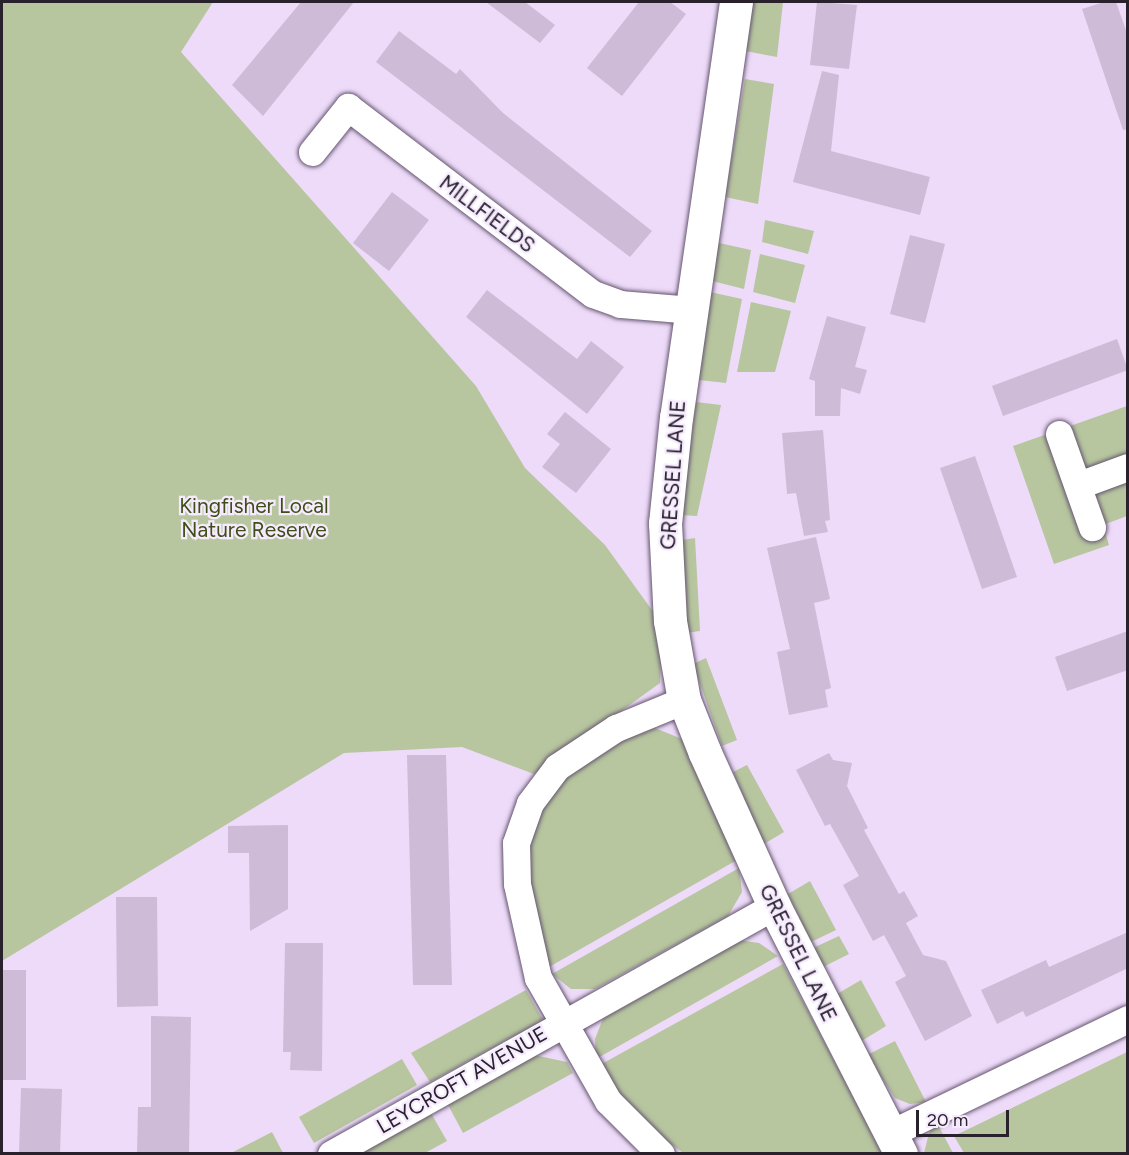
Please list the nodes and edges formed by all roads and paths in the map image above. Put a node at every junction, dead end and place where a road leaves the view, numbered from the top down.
1 (736, 2) edge
2 (312, 152) dead end
3 (691, 310) junction
4 (1059, 434) dead end
5 (1128, 467) edge
6 (1079, 485) junction
7 (1092, 527) dead end
8 (684, 700) junction
9 (774, 906) junction
10 (1128, 1019) edge
11 (561, 1023) junction
12 (895, 1144) edge
13 (331, 1154) edge
14 (661, 1154) edge

1 - 3 street, GRESSEL LANE
2 - 3 street, MILLFIELDS
3 - 8 street, GRESSEL LANE
4 - 6 street
5 - 6 street
6 - 7 street
8 - 9 street, GRESSEL LANE
8 - 11 street, LEYCROFT AVENUE
9 - 11 street, LEYCROFT AVENUE
9 - 12 street, GRESSEL LANE
10 - 12 street
11 - 13 street, LEYCROFT AVENUE
11 - 14 street, LEYCROFT AVENUE

